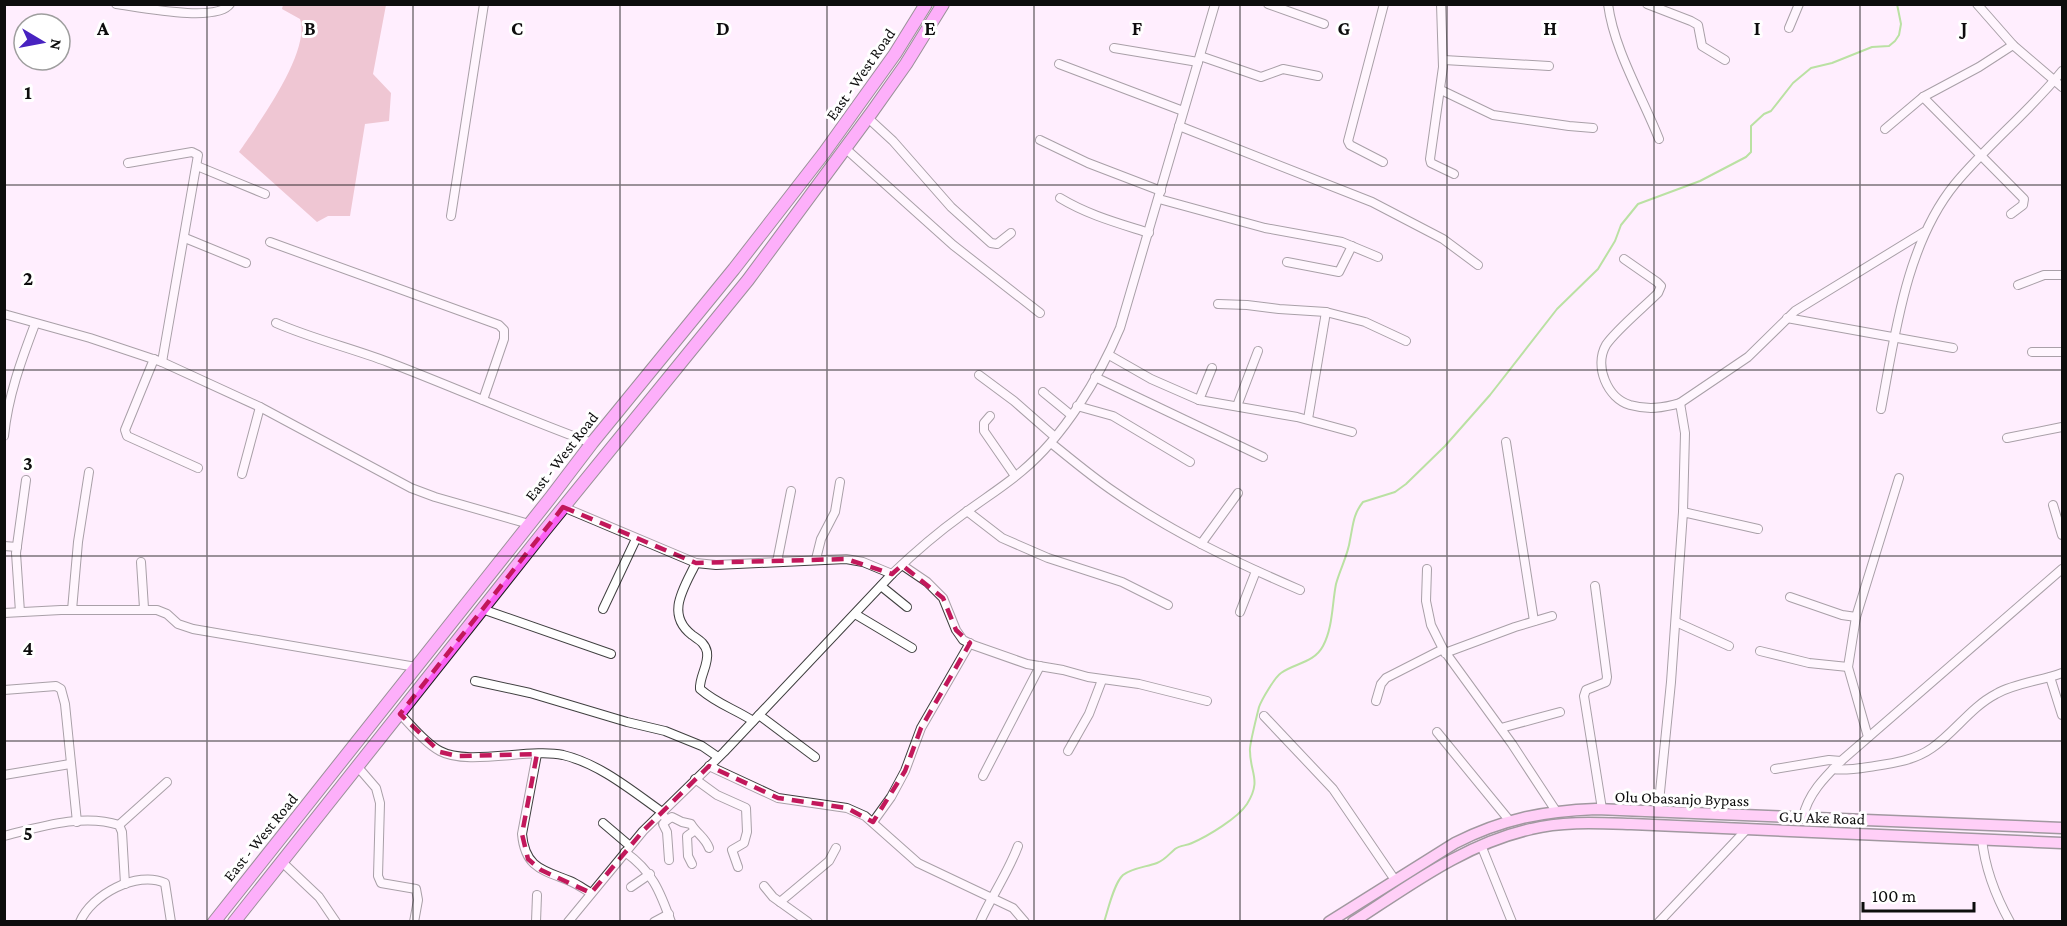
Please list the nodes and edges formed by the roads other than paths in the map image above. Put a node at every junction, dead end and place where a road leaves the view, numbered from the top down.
1 (116, 4) edge
2 (230, 4) edge
3 (484, 4) edge
4 (926, 4) edge
5 (943, 4) edge
6 (1215, 4) edge
7 (1268, 4) edge
8 (1384, 4) edge
9 (1441, 4) edge
10 (1608, 4) edge
11 (1647, 4) edge
12 (1799, 4) edge
13 (1977, 4) edge
14 (1324, 24) dead end
15 (1789, 28) dead end
16 (2013, 45) junction
17 (1114, 48) dead end
18 (1199, 59) junction
19 (1443, 60) junction
20 (1725, 60) dead end
21 (1059, 63) dead end
22 (1549, 66) dead end
23 (2062, 71) edge
24 (1318, 76) dead end
25 (2054, 81) junction
26 (2062, 87) edge
27 (1441, 90) junction
28 (1923, 97) junction
29 (1184, 111) junction
30 (868, 118) junction
31 (1179, 126) junction
32 (1593, 128) dead end
33 (1885, 129) dead end
34 (1659, 139) dead end
35 (1040, 140) dead end
36 (846, 149) junction
37 (1980, 156) junction
38 (1383, 162) dead end
39 (128, 163) dead end
40 (197, 166) junction
41 (1454, 174) dead end
42 (265, 194) dead end
43 (1160, 195) junction
44 (1060, 198) dead end
45 (2011, 214) dead end
46 (451, 216) dead end
47 (1924, 232) junction
48 (1011, 233) dead end
49 (1149, 233) junction
50 (184, 238) junction
51 (270, 242) dead end
52 (1352, 246) junction
53 (1378, 257) dead end
54 (1624, 259) dead end
55 (1287, 262) dead end
56 (246, 263) dead end
57 (1478, 266) dead end
58 (2062, 275) edge
59 (2018, 285) dead end
60 (1218, 304) dead end
61 (1326, 312) junction
62 (1040, 313) dead end
63 (4, 314) edge
64 (1787, 318) junction
65 (276, 323) dead end
66 (35, 324) junction
67 (1895, 338) junction
68 (1406, 341) dead end
69 (1953, 348) dead end
70 (1258, 351) dead end
71 (2032, 352) dead end
72 (2062, 352) edge
73 (1109, 355) junction
74 (158, 360) junction
75 (1212, 368) dead end
76 (979, 375) dead end
77 (1095, 377) junction
78 (1042, 392) dead end
79 (483, 400) junction
80 (1199, 400) junction
81 (1680, 404) junction
82 (1077, 406) junction
83 (1237, 406) junction
84 (260, 407) junction
85 (1881, 409) dead end
86 (1071, 415) junction
87 (990, 416) dead end
88 (1308, 419) junction
89 (2062, 427) edge
90 (1352, 432) dead end
91 (4, 436) edge
92 (2007, 438) dead end
93 (1053, 440) junction
94 (1506, 442) dead end
95 (592, 443) junction
96 (1263, 457) dead end
97 (1190, 462) dead end
98 (198, 468) dead end
99 (89, 472) dead end
100 (242, 474) dead end
101 (1015, 476) junction
102 (1899, 478) dead end
103 (26, 480) dead end
104 (840, 482) dead end
105 (791, 491) dead end
106 (1238, 493) dead end
107 (2053, 505) dead end
108 (564, 507) junction
109 (967, 511) junction
110 (1683, 512) junction
111 (529, 524) junction
112 (1758, 529) dead end
113 (2062, 536) edge
114 (636, 539) junction
115 (1201, 544) junction
116 (4, 546) edge
117 (17, 547) junction
118 (816, 559) junction
119 (141, 562) dead end
120 (777, 562) junction
121 (696, 563) junction
122 (902, 565) junction
123 (1427, 569) dead end
124 (2062, 569) edge
125 (1256, 571) junction
126 (892, 574) junction
127 (881, 586) junction
128 (1595, 586) dead end
129 (1300, 590) dead end
130 (1790, 597) dead end
131 (1168, 605) dead end
132 (144, 608) junction
133 (907, 608) dead end
134 (482, 609) junction
135 (603, 609) dead end
136 (72, 610) junction
137 (21, 612) junction
138 (1240, 612) dead end
139 (4, 613) edge
140 (855, 614) junction
141 (1552, 616) dead end
142 (1856, 617) junction
143 (1534, 621) junction
144 (1676, 622) junction
145 (970, 643) junction
146 (1728, 646) dead end
147 (912, 648) dead end
148 (1444, 651) junction
149 (1760, 651) dead end
150 (611, 654) dead end
151 (1040, 666) junction
152 (416, 667) junction
153 (1848, 667) junction
154 (2062, 674) edge
155 (2050, 677) junction
156 (1102, 680) junction
157 (475, 681) dead end
158 (4, 690) edge
159 (1207, 701) dead end
160 (1376, 701) dead end
161 (1560, 712) dead end
162 (400, 714) junction
163 (2062, 715) edge
164 (1264, 716) dead end
165 (756, 718) junction
166 (1501, 728) junction
167 (1437, 732) dead end
168 (1868, 737) junction
169 (1068, 751) dead end
170 (537, 754) junction
171 (718, 757) junction
172 (815, 757) dead end
173 (1841, 761) junction
174 (70, 764) junction
175 (357, 766) junction
176 (709, 766) junction
177 (1775, 769) dead end
178 (1833, 769) junction
179 (4, 775) edge
180 (983, 776) dead end
181 (695, 779) junction
182 (166, 782) dead end
183 (1602, 809) junction
184 (1556, 811) junction
185 (1658, 812) junction
186 (663, 815) junction
187 (1803, 817) junction
188 (1509, 820) junction
189 (76, 822) junction
190 (873, 822) junction
191 (603, 823) dead end
192 (119, 825) junction
193 (2062, 828) edge
194 (1747, 829) junction
195 (694, 831) junction
196 (4, 836) edge
197 (1983, 839) junction
198 (2062, 843) edge
199 (1481, 845) junction
200 (1018, 846) dead end
201 (709, 848) dead end
202 (836, 848) dead end
203 (628, 849) junction
204 (669, 860) dead end
205 (282, 862) junction
206 (692, 864) dead end
207 (738, 867) dead end
208 (650, 874) junction
209 (1395, 880) junction
210 (125, 884) junction
211 (764, 886) dead end
212 (631, 887) dead end
213 (591, 893) junction
214 (537, 895) dead end
215 (991, 898) junction
216 (780, 902) junction
217 (670, 918) edge
218 (804, 920) edge
219 (80, 921) edge
220 (171, 921) edge
221 (214, 921) edge
222 (234, 921) edge
223 (336, 921) edge
224 (414, 921) edge
225 (536, 921) edge
226 (568, 921) edge
227 (654, 921) edge
228 (980, 921) edge
229 (1025, 921) edge
230 (1329, 921) edge
231 (1353, 921) edge
232 (1512, 921) edge
233 (1659, 921) edge
234 (2010, 921) edge

1 - 2 street
3 - 46 street
4 - 95 main road, East - West Road
5 - 30 main road, East - West Road
6 - 18 street
7 - 14 street
8 - 38 street
9 - 19 street
10 - 34 street
11 - 20 street
12 - 15 street
13 - 16 street
16 - 25 street
16 - 28 street
17 - 18 street
18 - 24 street
18 - 29 street
19 - 22 street
19 - 27 street
21 - 29 street
23 - 25 street
25 - 26 street
25 - 37 street
27 - 32 street
27 - 41 street
28 - 33 street
28 - 37 street
29 - 31 street
30 - 36 main road, East - West Road
30 - 48 street
31 - 43 street
31 - 57 street
35 - 43 street
36 - 62 street
36 - 108 main road, East - West Road
37 - 45 street
37 - 47 street
39 - 40 street
40 - 42 street
40 - 50 street
43 - 49 street
43 - 52 street
44 - 49 street
47 - 64 street
47 - 67 street
49 - 73 street
50 - 56 street
50 - 74 street
51 - 79 street
52 - 53 street
52 - 55 street
54 - 81 street
58 - 59 street
60 - 61 street
61 - 68 street
61 - 88 street
63 - 66 street
64 - 67 street
64 - 81 street
65 - 79 street
66 - 74 street
66 - 91 street
67 - 69 street
67 - 85 street
70 - 83 street
71 - 72 street
73 - 77 street
73 - 80 street
74 - 84 street
74 - 98 street
75 - 80 street
76 - 93 street
77 - 82 street
77 - 96 street
78 - 86 street
79 - 95 street
80 - 83 street
81 - 110 street
82 - 86 street
82 - 97 street
83 - 88 street
84 - 100 street
84 - 111 street
86 - 93 street
87 - 101 street
88 - 90 street
89 - 92 street
93 - 101 street
93 - 115 street
94 - 143 street
95 - 111 main road, East - West Road
99 - 136 street
101 - 109 street
102 - 142 street
103 - 117 street
104 - 118 street
105 - 120 street
106 - 115 street
107 - 113 street
108 - 114 street
108 - 134 main road, East - West Road
109 - 122 street
109 - 131 street
110 - 112 street
110 - 144 street
111 - 152 main road, East - West Road
114 - 121 street
114 - 135 street
115 - 125 street
116 - 117 street
117 - 137 street
118 - 120 street
118 - 126 street
119 - 132 street
120 - 121 street
121 - 165 street
122 - 126 street
122 - 145 street
123 - 148 street
124 - 168 street
125 - 129 street
125 - 138 street
126 - 127 street
127 - 133 street
127 - 140 street
128 - 183 street
130 - 142 street
132 - 136 street
132 - 152 street
134 - 150 street
134 - 162 main road, East - West Road
136 - 137 street
137 - 139 street
140 - 147 street
140 - 165 street
141 - 143 street
142 - 153 street
143 - 148 street
144 - 146 street
144 - 185 street
145 - 151 street
145 - 190 street
148 - 160 street
148 - 166 street
149 - 153 street
151 - 156 street
151 - 180 street
152 - 221 main road, East - West Road
153 - 168 street
154 - 155 street
155 - 163 street
155 - 178 street
156 - 159 street
156 - 169 street
157 - 171 street
158 - 174 street
161 - 166 street
162 - 170 street
162 - 175 main road, East - West Road
164 - 209 street
165 - 171 street
165 - 172 street
166 - 184 street
167 - 188 street
168 - 173 street
170 - 186 street
170 - 213 street
171 - 176 street
173 - 177 street
173 - 178 street
174 - 179 street
174 - 189 street
175 - 205 main road, East - West Road
175 - 224 street
176 - 181 street
176 - 190 street
178 - 187 street
181 - 186 street
181 - 207 street
182 - 192 street
183 - 184 main road, Olu Obasanjo Bypass
183 - 185 main road, Olu Obasanjo Bypass
184 - 188 main road, Olu Obasanjo Bypass
185 - 187 main road, Olu Obasanjo Bypass
186 - 195 street
186 - 203 street
186 - 204 street
187 - 193 main road, Olu Obasanjo Bypass
188 - 209 main road, Olu Obasanjo Bypass
189 - 192 street
189 - 196 street
190 - 215 street
191 - 203 street
192 - 210 street
194 - 197 main road, G.U Ake Road
194 - 199 main road, G.U Ake Road
194 - 233 street
195 - 201 street
195 - 206 street
197 - 198 main road, G.U Ake Road
197 - 234 street
199 - 231 main road, G.U Ake Road
199 - 232 street
200 - 215 street
202 - 216 street
203 - 208 street
203 - 213 street
205 - 222 main road, East - West Road
205 - 223 street
208 - 212 street
208 - 217 street
209 - 230 main road, Olu Obasanjo Bypass
210 - 219 street
210 - 220 street
211 - 216 street
213 - 226 street
214 - 225 street
215 - 228 street
215 - 229 street
216 - 218 street
217 - 227 street

